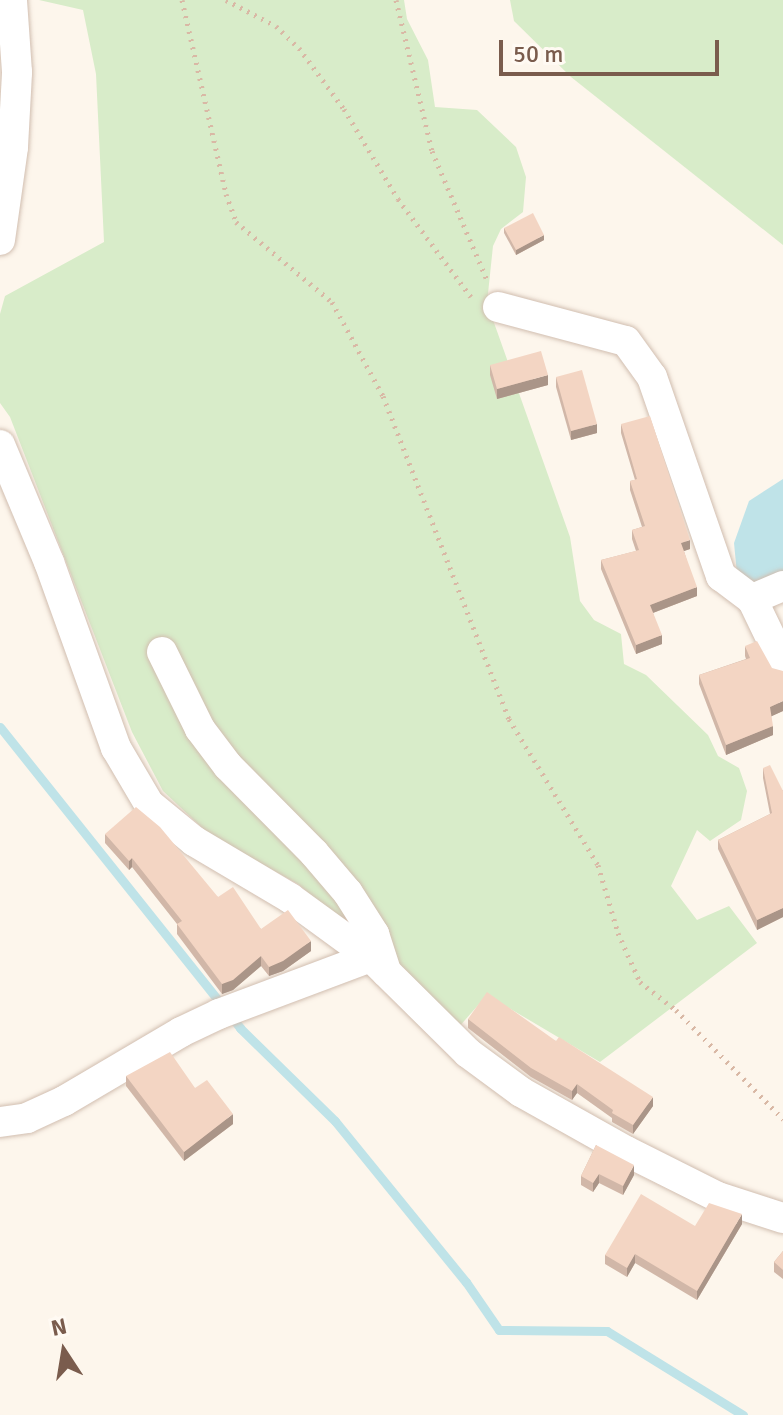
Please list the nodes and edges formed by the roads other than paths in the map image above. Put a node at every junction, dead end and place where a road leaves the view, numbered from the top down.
1 (12, 0) edge
2 (0, 240) edge
3 (498, 307) road end
4 (0, 445) edge
5 (783, 586) edge
6 (752, 599) junction
7 (162, 652) dead end
8 (783, 663) edge
9 (379, 965) junction
10 (0, 1122) edge
11 (783, 1218) edge

1 - 2 street
3 - 6 street
4 - 9 street
5 - 6 street
6 - 8 street
7 - 9 street
9 - 10 street
9 - 11 street

